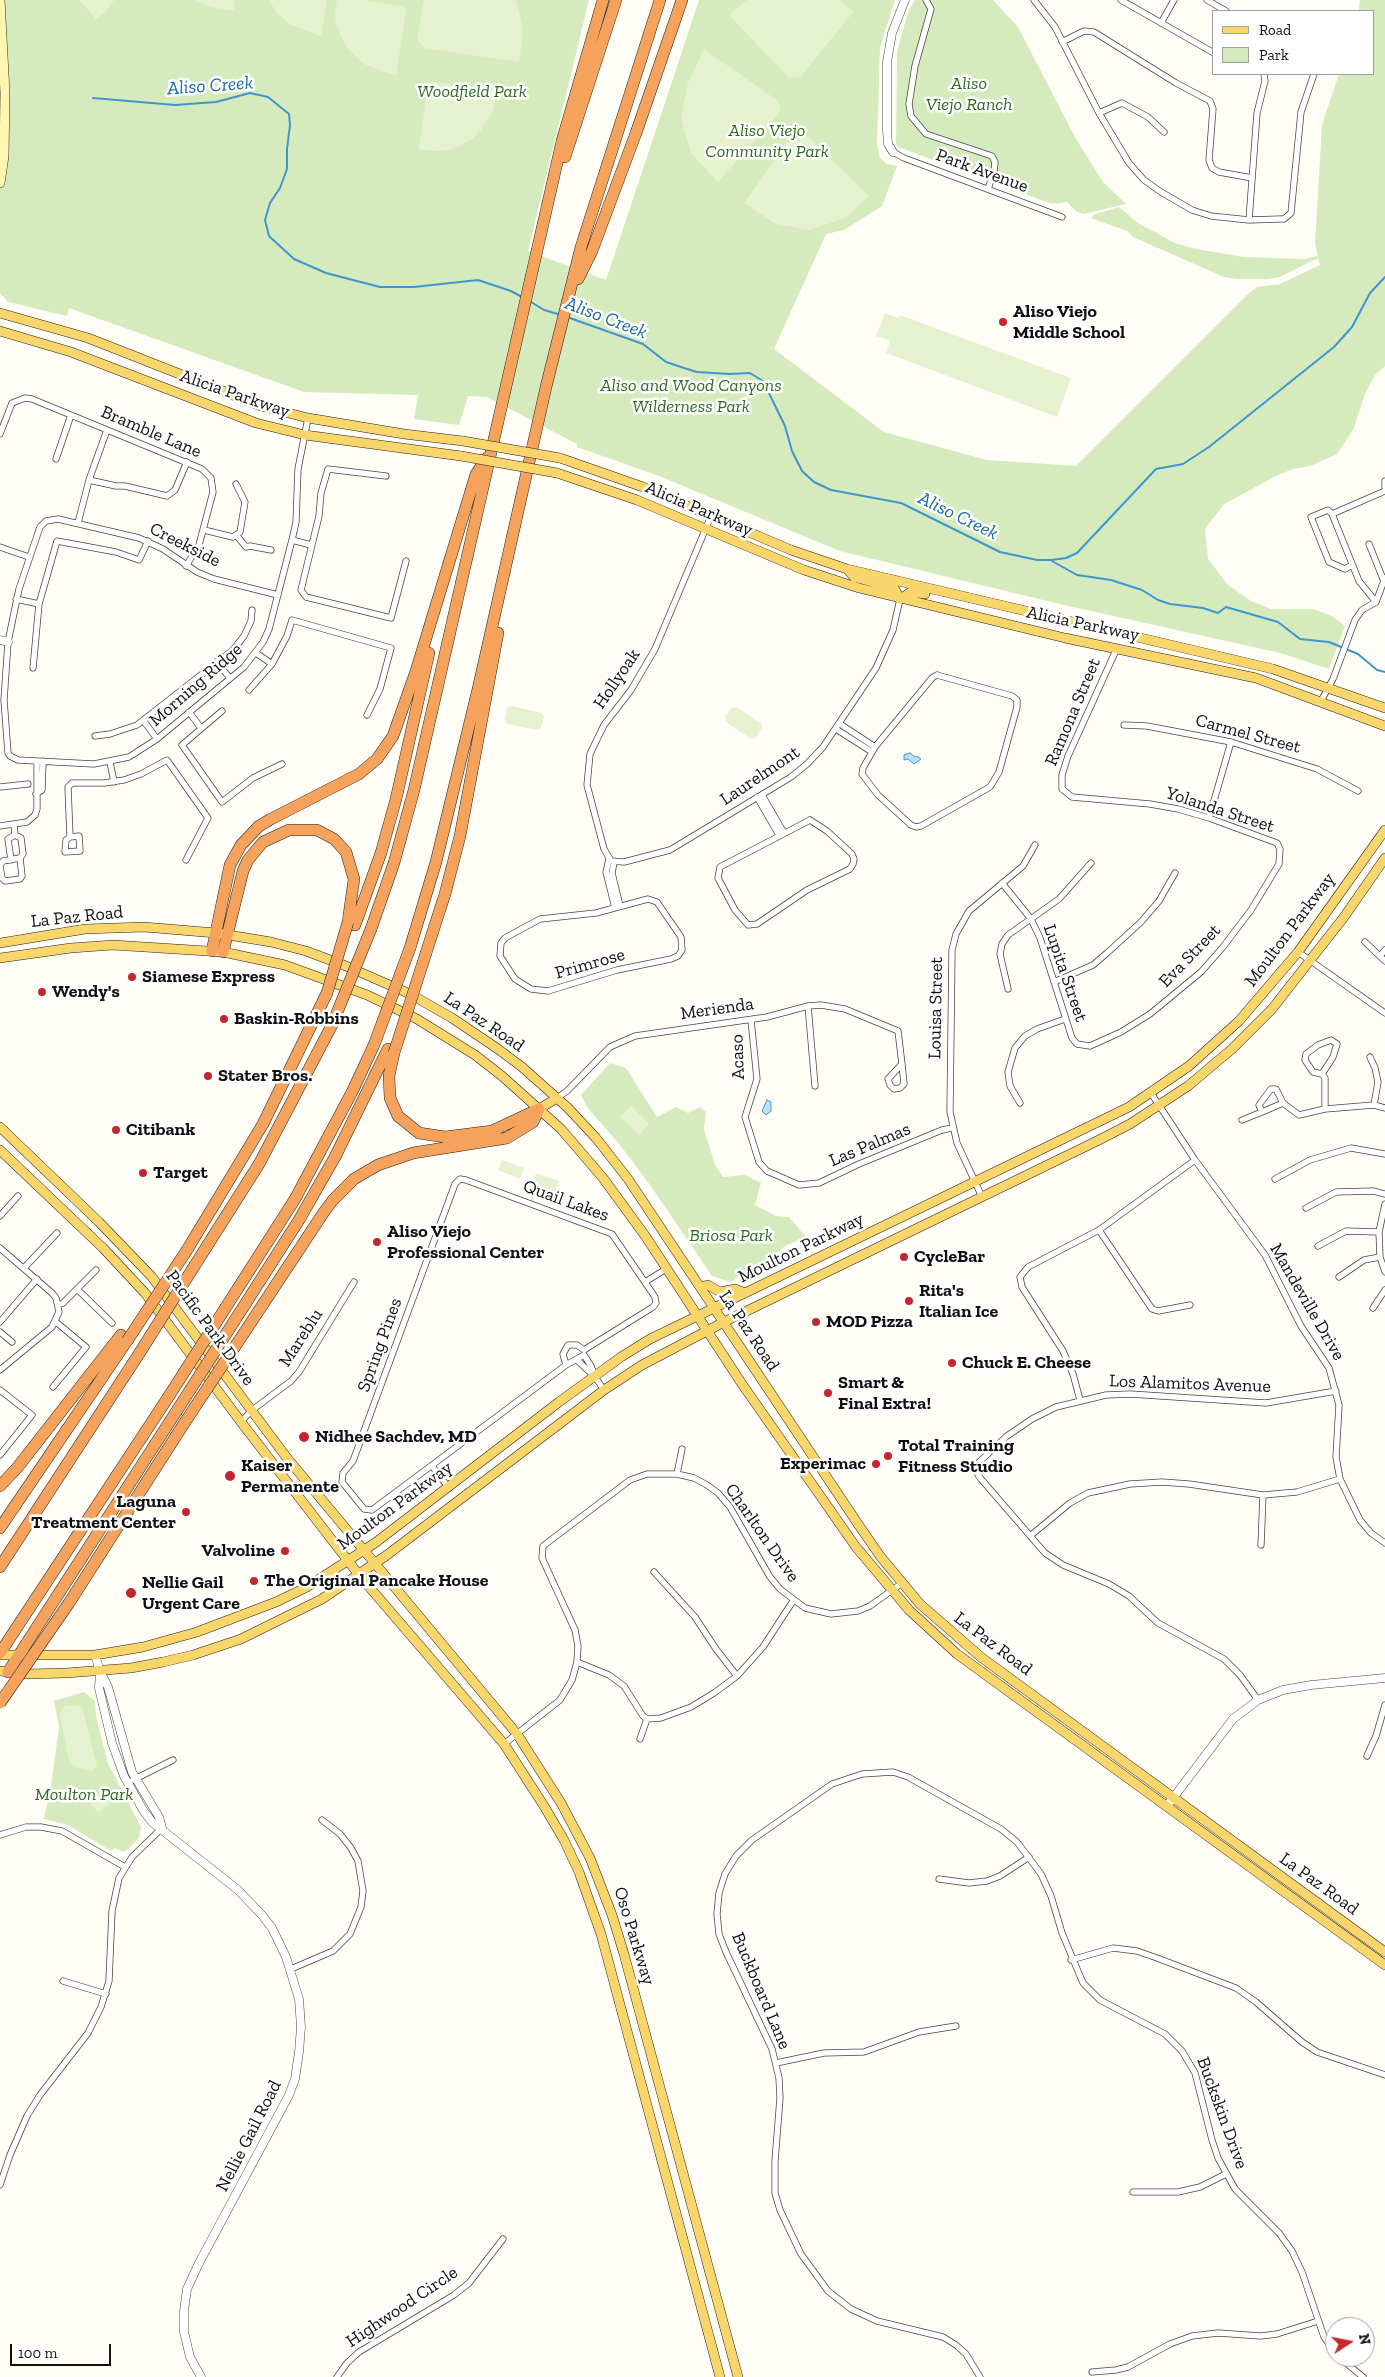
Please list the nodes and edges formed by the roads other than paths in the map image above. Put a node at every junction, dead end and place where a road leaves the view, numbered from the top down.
1 (0, 0) edge
2 (603, 0) edge
3 (616, 0) edge
4 (660, 0) edge
5 (682, 0) edge
6 (905, 0) edge
7 (926, 0) edge
8 (1034, 0) edge
9 (1121, 0) edge
10 (1174, 0) edge
11 (1206, 0) edge
12 (1224, 10) edge
13 (1161, 23) junction
14 (1062, 42) junction
15 (1212, 52) edge
16 (1264, 75) edge
17 (1314, 75) edge
18 (1099, 113) junction
19 (1164, 132) dead end
20 (893, 152) joint
21 (1252, 178) junction
22 (0, 183) edge
23 (988, 189) junction
24 (1062, 217) dead end
25 (1249, 220) junction
26 (541, 238) junction
27 (586, 249) junction
28 (0, 313) edge
29 (0, 331) edge
30 (71, 415) junction
31 (308, 418) junction
32 (107, 430) junction
33 (0, 434) edge
34 (305, 435) junction
35 (490, 454) junction
36 (56, 459) dead end
37 (187, 462) junction
38 (386, 476) dead end
39 (88, 480) junction
40 (1385, 482) edge
41 (236, 484) dead end
42 (1385, 487) edge
43 (1385, 491) edge
44 (517, 513) junction
45 (1332, 514) junction
46 (711, 516) junction
47 (78, 523) junction
48 (706, 529) junction
49 (204, 530) junction
50 (237, 536) junction
51 (292, 540) junction
52 (148, 541) junction
53 (1369, 544) dead end
54 (311, 545) junction
55 (0, 547) edge
56 (271, 550) dead end
57 (29, 557) junction
58 (406, 561) dead end
59 (1352, 565) junction
60 (186, 566) junction
61 (848, 569) junction
62 (1384, 579) edge
63 (445, 580) junction
64 (278, 595) junction
65 (16, 599) junction
66 (900, 599) junction
67 (979, 602) junction
68 (1376, 602) junction
69 (39, 604) junction
70 (252, 610) dead end
71 (1120, 634) junction
72 (4, 641) edge
73 (1117, 648) junction
74 (256, 653) junction
75 (216, 662) junction
76 (272, 664) junction
77 (33, 668) dead end
78 (230, 678) junction
79 (1328, 687) junction
80 (249, 690) dead end
81 (1321, 701) junction
82 (1385, 708) edge
83 (222, 711) dead end
84 (189, 712) junction
85 (366, 715) dead end
86 (143, 720) junction
87 (1124, 725) dead end
88 (3, 726) edge
89 (838, 726) junction
90 (1385, 726) edge
91 (201, 728) junction
92 (95, 736) dead end
93 (157, 739) junction
94 (1231, 742) junction
95 (874, 749) junction
96 (40, 761) junction
97 (110, 762) junction
98 (282, 764) dead end
99 (114, 782) junction
100 (28, 784) dead end
101 (0, 787) edge
102 (1062, 789) joint
103 (1358, 791) dead end
104 (759, 796) junction
105 (1209, 818) junction
106 (14, 824) junction
107 (0, 826) edge
108 (1385, 830) edge
109 (781, 834) junction
110 (15, 835) junction
111 (70, 837) dead end
112 (1035, 844) dead end
113 (1280, 849) joint
114 (20, 858) junction
115 (1385, 858) edge
116 (11, 860) junction
117 (186, 860) dead end
118 (611, 860) junction
119 (1091, 863) dead end
120 (0, 865) edge
121 (1175, 873) dead end
122 (1002, 883) junction
123 (617, 907) junction
124 (1031, 919) junction
125 (351, 923) junction
126 (216, 932) junction
127 (229, 934) junction
128 (1365, 942) dead end
129 (0, 943) edge
130 (1385, 950) edge
131 (218, 951) junction
132 (1298, 952) junction
133 (1380, 956) junction
134 (0, 958) edge
135 (1310, 961) junction
136 (1385, 961) edge
137 (1054, 982) junction
138 (1008, 989) dead end
139 (808, 1006) junction
140 (1385, 1013) edge
141 (1065, 1019) junction
142 (751, 1020) junction
143 (1082, 1046) joint
144 (391, 1051) junction
145 (1370, 1057) dead end
146 (902, 1064) dead end
147 (1322, 1074) junction
148 (815, 1086) dead end
149 (1151, 1093) junction
150 (556, 1098) junction
151 (1020, 1103) dead end
152 (1283, 1103) junction
153 (1374, 1104) junction
154 (1159, 1106) junction
155 (1325, 1108) junction
156 (1385, 1108) edge
157 (539, 1109) junction
158 (1262, 1112) junction
159 (1242, 1120) dead end
160 (0, 1127) edge
161 (952, 1128) junction
162 (0, 1150) edge
163 (1385, 1154) edge
164 (1195, 1160) junction
165 (460, 1179) joint
166 (1275, 1179) dead end
167 (976, 1182) junction
168 (799, 1185) joint
169 (1385, 1194) edge
170 (18, 1196) dead end
171 (982, 1197) junction
172 (1385, 1204) edge
173 (1306, 1208) dead end
174 (0, 1216) edge
175 (1099, 1230) junction
176 (1379, 1232) junction
177 (57, 1233) dead end
178 (1318, 1246) dead end
179 (0, 1248) edge
180 (1380, 1257) junction
181 (24, 1268) junction
182 (666, 1269) junction
183 (96, 1270) dead end
184 (1385, 1272) edge
185 (1339, 1277) dead end
186 (36, 1279) junction
187 (354, 1282) dead end
188 (645, 1282) junction
189 (700, 1287) junction
190 (77, 1289) junction
191 (1385, 1290) edge
192 (745, 1293) junction
193 (58, 1305) junction
194 (1190, 1305) dead end
195 (714, 1307) junction
196 (1373, 1308) dead end
197 (696, 1315) junction
198 (0, 1322) edge
199 (56, 1322) junction
200 (724, 1322) junction
201 (112, 1323) dead end
202 (706, 1330) junction
203 (0, 1332) edge
204 (124, 1338) junction
205 (12, 1342) dead end
206 (584, 1352) junction
207 (577, 1360) junction
208 (566, 1365) junction
209 (0, 1370) edge
210 (595, 1377) junction
211 (53, 1387) dead end
212 (0, 1390) edge
213 (604, 1390) junction
214 (1336, 1391) junction
215 (1080, 1400) junction
216 (251, 1411) junction
217 (241, 1422) junction
218 (682, 1448) dead end
219 (0, 1455) edge
220 (432, 1466) junction
221 (677, 1474) junction
222 (1340, 1479) junction
223 (0, 1486) edge
224 (448, 1488) junction
225 (1263, 1495) junction
226 (0, 1528) edge
227 (1030, 1536) junction
228 (1385, 1543) edge
229 (1261, 1545) dead end
230 (364, 1550) junction
231 (348, 1561) junction
232 (375, 1564) junction
233 (0, 1567) edge
234 (654, 1572) dead end
235 (359, 1575) junction
236 (902, 1583) junction
237 (891, 1591) junction
238 (793, 1601) junction
239 (0, 1654) edge
240 (95, 1655) junction
241 (18, 1656) junction
242 (577, 1662) junction
243 (4, 1671) edge
244 (100, 1671) junction
245 (737, 1676) junction
246 (1385, 1678) edge
247 (1258, 1700) junction
248 (0, 1703) edge
249 (1385, 1705) edge
250 (647, 1719) junction
251 (517, 1734) junction
252 (640, 1739) dead end
253 (504, 1744) junction
254 (1366, 1756) dead end
255 (173, 1760) dead end
256 (876, 1772) joint
257 (136, 1779) junction
258 (128, 1782) junction
259 (1174, 1797) junction
260 (1167, 1806) junction
261 (322, 1820) dead end
262 (162, 1828) junction
263 (0, 1835) edge
264 (1030, 1857) junction
265 (125, 1867) junction
266 (939, 1879) dead end
267 (1385, 1952) edge
268 (1072, 1960) junction
269 (1385, 1965) edge
270 (291, 1969) junction
271 (63, 1981) dead end
272 (106, 1994) junction
273 (956, 2026) dead end
274 (776, 2062) junction
275 (1385, 2075) edge
276 (1226, 2174) junction
277 (0, 2185) edge
278 (1133, 2192) dead end
279 (503, 2239) dead end
280 (1318, 2321) junction
281 (1325, 2338) edge
282 (1350, 2367) edge
283 (1092, 2372) dead end
284 (201, 2377) edge
285 (337, 2377) edge
286 (720, 2377) edge
287 (738, 2377) edge
288 (980, 2377) edge
289 (1362, 2377) edge

1 - 22 main road
2 - 26 highway
3 - 26 highway
4 - 27 highway
5 - 27 highway
6 - 20 street
7 - 23 street
8 - 14 street
9 - 13 street
10 - 13 street
11 - 12 street
13 - 15 street
14 - 18 street
14 - 21 street
16 - 21 street
17 - 25 street
18 - 19 street
18 - 25 street
20 - 23 street, Park Avenue
21 - 25 street
23 - 24 street, Park Avenue
26 - 35 highway
27 - 44 highway
28 - 31 main road, Alicia Parkway
29 - 34 main road, Alicia Parkway
30 - 32 street, Bramble Lane
30 - 33 street, Bramble Lane
30 - 36 street
31 - 34 street, Morning Ridge
31 - 46 main road, Alicia Parkway, bridge
32 - 37 street, Bramble Lane
32 - 39 street
34 - 48 main road, Alicia Parkway, bridge
34 - 51 street, Morning Ridge
35 - 63 highway
35 - 233 highway, bridge
37 - 39 street
37 - 49 street, Bramble Lane
38 - 54 street
39 - 47 street
40 - 42 street
41 - 50 street
43 - 45 street
44 - 144 highway, bridge
44 - 239 highway, bridge
45 - 59 street
45 - 59 street
46 - 48 street, Hollyoak
46 - 61 main road, Alicia Parkway
47 - 52 street, Creekside
47 - 57 street, Creekside
48 - 66 main road, Alicia Parkway
48 - 118 street, Hollyoak
49 - 50 street
49 - 60 street, Bramble Lane
50 - 56 street
51 - 54 street
51 - 64 street, Morning Ridge
52 - 60 street, Creekside
52 - 69 street
53 - 62 street
54 - 58 street
55 - 57 street
57 - 65 street
59 - 68 street
60 - 64 street, Creekside
61 - 66 main road
61 - 67 main road, Alicia Parkway
62 - 68 street
63 - 125 highway
63 - 126 highway
64 - 74 street, Morning Ridge
65 - 69 street
65 - 72 street
66 - 67 main road
66 - 73 main road, Alicia Parkway
66 - 89 street, Laurelmont
67 - 71 main road, Alicia Parkway
68 - 79 street
69 - 77 street
70 - 75 street
71 - 73 main road
71 - 79 main road, Alicia Parkway
72 - 88 street
73 - 81 main road, Alicia Parkway
73 - 102 street, Ramona Street
74 - 76 street
74 - 78 street, Morning Ridge
75 - 78 street
75 - 86 street
76 - 80 street
76 - 85 street
78 - 84 street, Morning Ridge
79 - 81 street
79 - 82 main road, Alicia Parkway
81 - 90 main road, Alicia Parkway
83 - 91 street
84 - 91 street
84 - 93 street, Morning Ridge
86 - 92 street
86 - 93 street
87 - 94 street, Carmel Street
88 - 96 street, Morning Ridge
89 - 95 street
89 - 104 street, Laurelmont
91 - 98 street
93 - 97 street, Morning Ridge
94 - 103 street, Carmel Street
94 - 105 street
95 - 95 street
96 - 97 street, Morning Ridge
96 - 106 street
97 - 99 street
99 - 111 street
99 - 117 street
100 - 101 street
102 - 105 street, Yolanda Street
104 - 109 street
104 - 118 street, Laurelmont
105 - 113 street, Yolanda Street
106 - 107 street
106 - 110 street
108 - 132 main road, Moulton Parkway
109 - 109 street
110 - 114 street
110 - 116 street
112 - 122 street, Louisa Street
113 - 143 street, Eva Street
114 - 116 street
114 - 120 street
115 - 135 main road, Moulton Parkway
116 - 120 street
118 - 123 street
119 - 124 street
121 - 137 street
122 - 124 street, Lupita Street
122 - 161 street, Louisa Street
123 - 123 street, Primrose
124 - 137 street, Lupita Street
124 - 138 street
125 - 127 highway
125 - 204 highway, bridge
126 - 127 main road, La Paz Road
126 - 129 main road, La Paz Road
126 - 131 highway
127 - 131 highway
127 - 150 main road, La Paz Road
128 - 133 street
130 - 133 street
131 - 134 main road, La Paz Road
131 - 157 main road, La Paz Road
132 - 135 street
132 - 149 main road, Moulton Parkway
133 - 136 street
135 - 140 street
135 - 154 main road, Moulton Parkway
137 - 141 street, Lupita Street
139 - 142 street, Merienda
139 - 146 street, Merienda
139 - 148 street
141 - 143 street, Lupita Street
141 - 151 street
142 - 150 street, Merienda
142 - 168 street, Acaso
144 - 157 highway
144 - 241 highway, bridge
145 - 153 street
147 - 147 street
147 - 155 street
149 - 154 street, Mandeville Drive
149 - 167 main road, Moulton Parkway
150 - 157 main road
150 - 189 main road, La Paz Road
152 - 155 street
152 - 158 street
152 - 158 street
153 - 155 street
153 - 156 street
154 - 164 street, Mandeville Drive
154 - 171 main road, Moulton Parkway
157 - 182 main road, La Paz Road
157 - 248 highway, bridge
158 - 159 street
160 - 216 main road, Pacific Park Drive
161 - 167 street, Louisa Street
161 - 168 street, Las Palmas
162 - 217 main road, Pacific Park Drive
163 - 166 street
164 - 175 street
164 - 214 street, Mandeville Drive
165 - 188 street, Quail Lakes
165 - 220 street, Spring Pines
167 - 171 street, Louisa Street
167 - 192 main road, Moulton Parkway
169 - 173 street
170 - 174 street
171 - 200 main road, Moulton Parkway
172 - 176 street
175 - 194 street
175 - 215 street
176 - 178 street
176 - 180 street
177 - 181 street
179 - 181 street
180 - 184 street
180 - 185 street
181 - 186 street
182 - 188 street
182 - 197 main road, La Paz Road
183 - 190 street
186 - 193 street
186 - 198 street
187 - 216 street, Mareblu
188 - 206 street, Quail Lakes
189 - 192 main road
189 - 195 main road, La Paz Road
190 - 193 street
190 - 201 street
191 - 196 street
192 - 195 main road, Moulton Parkway
193 - 199 street
195 - 197 main road, Moulton Parkway
195 - 200 main road, La Paz Road
197 - 202 main road, La Paz Road
197 - 210 main road, Moulton Parkway
199 - 209 street
199 - 211 street
200 - 202 main road, Moulton Parkway
200 - 236 main road, La Paz Road
202 - 213 main road, Moulton Parkway
202 - 237 main road, La Paz Road
203 - 205 street
204 - 223 highway
204 - 226 highway
206 - 207 street
206 - 208 street
206 - 210 street
207 - 208 street
207 - 210 street
208 - 220 street
210 - 213 street
210 - 224 main road, Moulton Parkway
212 - 219 street
213 - 232 main road, Moulton Parkway
214 - 215 street, Los Alamitos Avenue
214 - 222 street, Mandeville Drive
215 - 227 street, Los Alamitos Avenue
216 - 217 street, Mareblu
216 - 230 main road, Pacific Park Drive
217 - 231 main road, Pacific Park Drive
218 - 221 street
220 - 224 street
221 - 238 street, Charlton Drive
221 - 242 street, Charlton Drive
222 - 225 street
222 - 228 street, Mandeville Drive
224 - 230 main road, Moulton Parkway
225 - 227 street
225 - 229 street
227 - 247 street
230 - 231 main road, Moulton Parkway
230 - 232 main road, Pacific Park Drive
231 - 235 main road, Pacific Park Drive
231 - 240 main road, Moulton Parkway
232 - 235 main road, Moulton Parkway
232 - 251 main road, Oso Parkway
234 - 245 street
235 - 244 main road, Moulton Parkway
235 - 253 main road, Oso Parkway
236 - 237 street, Charlton Drive
236 - 259 main road, La Paz Road
237 - 238 street, Charlton Drive
237 - 260 main road, La Paz Road
238 - 245 street
239 - 241 main road, Moulton Parkway
240 - 241 main road, Moulton Parkway
240 - 244 street, Nellie Gail Road
241 - 243 highway
242 - 250 street
242 - 251 street
243 - 244 main road, Moulton Parkway
244 - 257 street, Nellie Gail Road
244 - 258 street, Nellie Gail Road
245 - 250 street
246 - 247 street
247 - 259 street
249 - 254 street
250 - 252 street
251 - 253 street
251 - 287 main road, Oso Parkway
253 - 286 main road, Oso Parkway
255 - 257 street
256 - 264 street, Buckskin Drive
256 - 274 street, Buckboard Lane
257 - 258 street
257 - 262 street, Nellie Gail Road
258 - 262 street, Nellie Gail Road
259 - 260 street
259 - 267 main road, La Paz Road
260 - 269 main road, La Paz Road
261 - 270 street
262 - 265 street
262 - 270 street, Nellie Gail Road
263 - 265 street
264 - 266 street
264 - 268 street, Buckskin Drive
265 - 272 street
268 - 275 street
268 - 276 street, Buckskin Drive
270 - 284 street, Nellie Gail Road
271 - 272 street
272 - 277 street
273 - 274 street
274 - 288 street, Buckboard Lane
276 - 278 street
276 - 280 street, Buckskin Drive
279 - 285 street, Highwood Circle
280 - 281 street, Buckskin Drive
280 - 283 street
282 - 289 street

